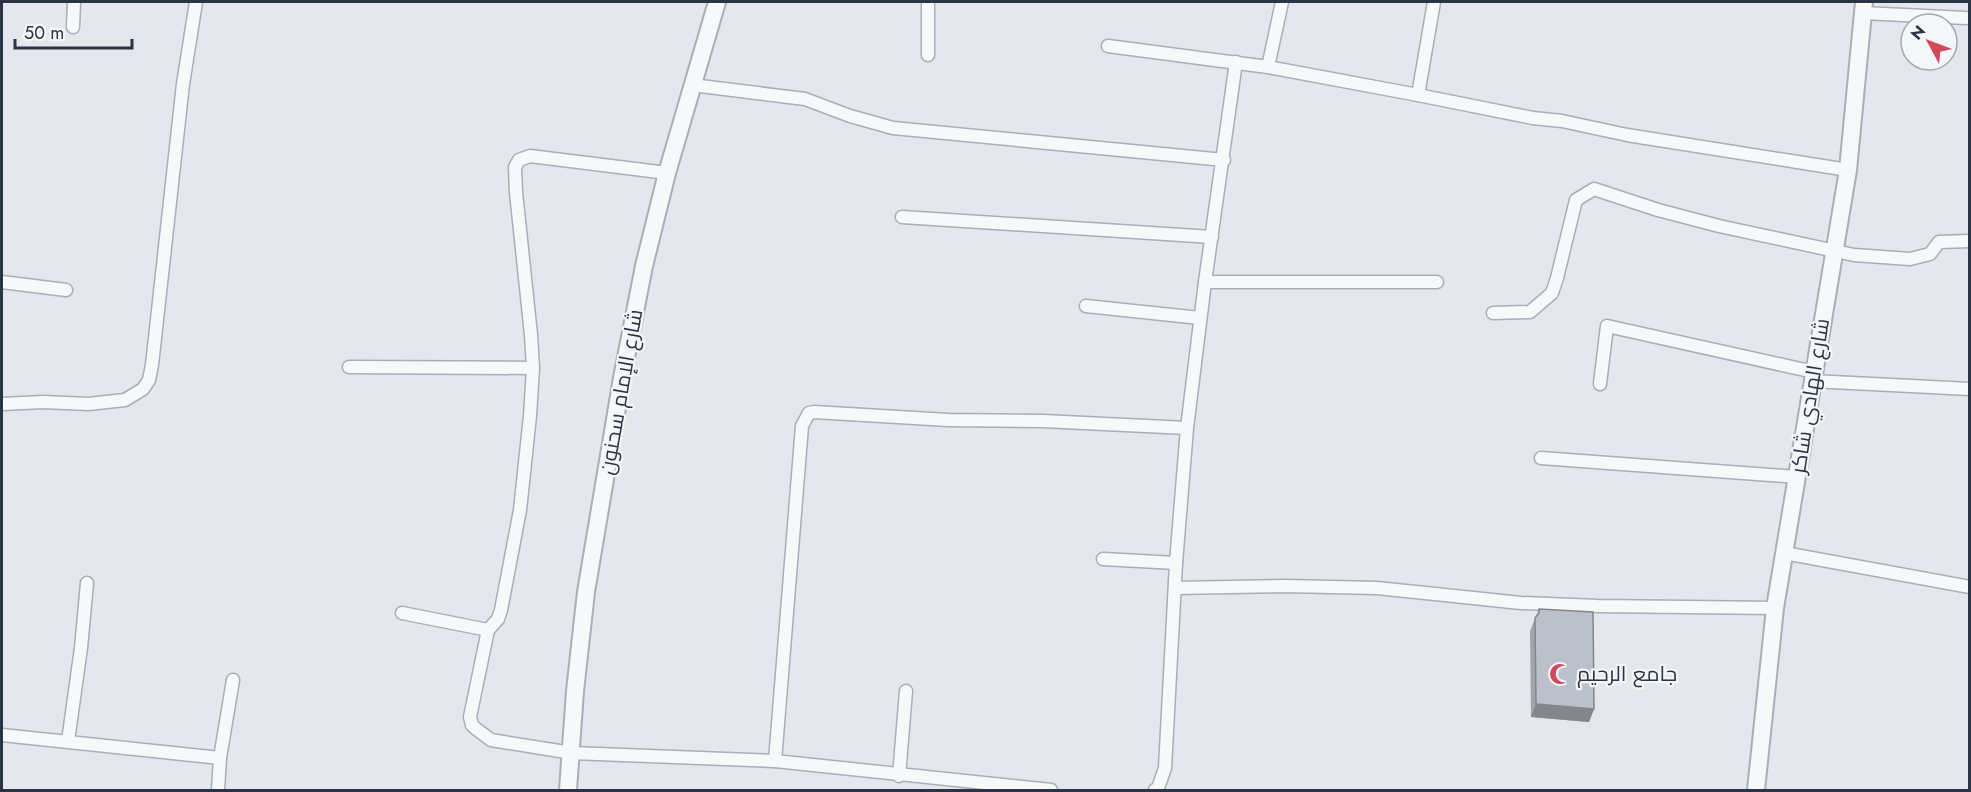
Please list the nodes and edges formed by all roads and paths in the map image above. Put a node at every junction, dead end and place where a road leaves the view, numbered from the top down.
1 (74, 2) edge
2 (196, 2) edge
3 (717, 2) edge
4 (928, 2) edge
5 (1282, 2) edge
6 (1434, 2) edge
7 (1863, 7) edge
8 (1966, 18) dead end
9 (73, 27) dead end
10 (1108, 46) dead end
11 (928, 55) dead end
12 (1236, 62) junction
13 (1268, 67) junction
14 (692, 85) junction
15 (1418, 95) junction
16 (1224, 160) junction
17 (1848, 170) junction
18 (667, 173) junction
19 (902, 217) dead end
20 (1212, 237) junction
21 (1970, 241) edge
22 (1833, 250) junction
23 (2, 282) edge
24 (1205, 282) junction
25 (1437, 282) dead end
26 (66, 290) dead end
27 (1086, 306) dead end
28 (1493, 313) dead end
29 (1200, 318) junction
30 (349, 367) dead end
31 (533, 368) junction
32 (1813, 376) junction
33 (1600, 384) dead end
34 (1970, 389) edge
35 (2, 404) edge
36 (1187, 428) junction
37 (1541, 458) dead end
38 (1797, 477) junction
39 (1784, 553) junction
40 (1103, 559) dead end
41 (1176, 563) junction
42 (87, 583) dead end
43 (1970, 587) edge
44 (1175, 588) junction
45 (1776, 608) junction
46 (402, 613) dead end
47 (488, 630) junction
48 (233, 680) dead end
49 (906, 691) dead end
50 (2, 735) edge
51 (68, 741) junction
52 (572, 753) junction
53 (220, 758) junction
54 (775, 761) junction
55 (899, 776) junction
56 (218, 790) edge
57 (568, 790) edge
58 (1051, 790) edge
59 (1155, 790) edge
60 (1756, 790) edge

1 - 9 street
2 - 35 street
3 - 14 street, شارع الإمام سحنون
4 - 11 street
5 - 13 street
6 - 15 street
7 - 8 street
7 - 17 street, شارع الهادي شاكر
10 - 12 street
12 - 13 street
12 - 16 street
13 - 15 street
14 - 16 street
14 - 18 street, شارع الإمام سحنون
15 - 17 street
16 - 20 street
17 - 22 street, شارع الهادي شاكر
18 - 31 street
18 - 52 street, شارع الإمام سحنون
19 - 20 street
20 - 24 street
21 - 22 street
22 - 28 street
22 - 32 street, شارع الهادي شاكر
23 - 26 street
24 - 25 street
24 - 29 street
27 - 29 street
29 - 36 street
30 - 31 street
31 - 47 street
32 - 33 street
32 - 34 street
32 - 38 street, شارع الهادي شاكر
36 - 41 street
36 - 54 street
37 - 38 street
38 - 39 street, شارع الهادي شاكر
39 - 43 street
39 - 45 street, شارع الهادي شاكر
40 - 41 street
41 - 44 street
42 - 51 street
44 - 45 street
44 - 59 street
45 - 60 street, شارع الهادي شاكر
46 - 47 street
47 - 52 street
48 - 53 street
49 - 55 street
50 - 51 street
51 - 53 street
52 - 54 street
52 - 57 street, شارع الإمام سحنون
53 - 56 street
54 - 55 street
55 - 58 street

